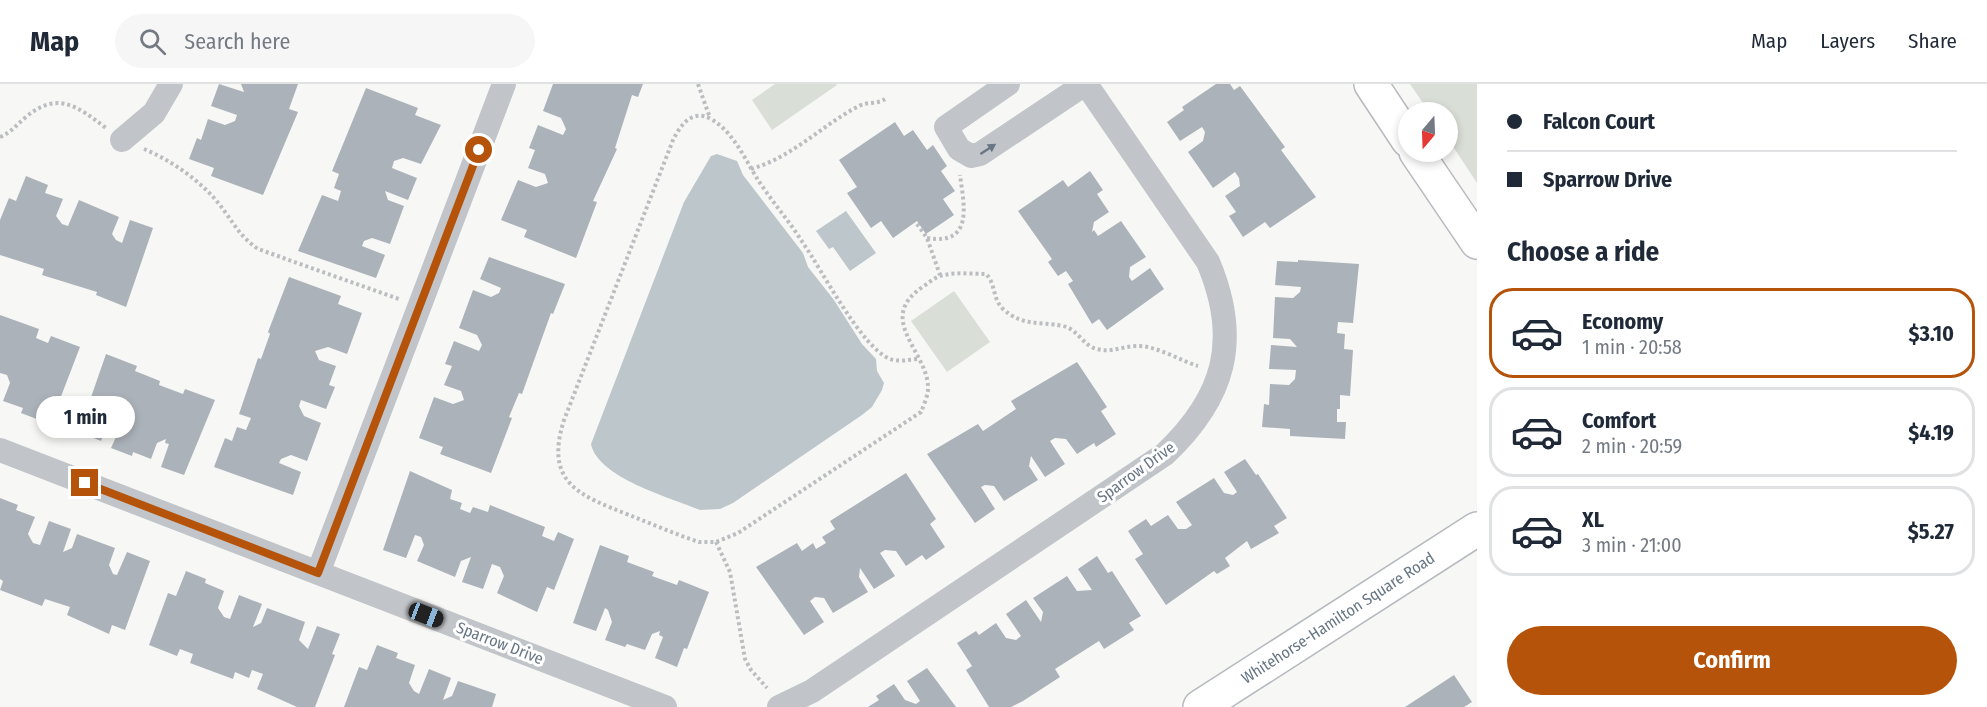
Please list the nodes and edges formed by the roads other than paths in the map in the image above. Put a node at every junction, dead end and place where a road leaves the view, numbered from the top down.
1 (171, 84) edge
2 (504, 84) edge
3 (1008, 84) edge
4 (1085, 84) edge
5 (1371, 84) edge
6 (1398, 125) edge
7 (122, 140) road end
8 (1423, 162) edge
9 (1477, 242) edge
10 (0, 450) edge
11 (1477, 529) edge
12 (318, 573) junction
13 (773, 699) edge
14 (664, 707) edge
15 (1200, 707) edge

1 - 7 street
2 - 12 street
3 -> 4 street
4 - 13 street, Sparrow Drive
5 - 6 street
8 - 9 street
10 - 12 street, Sparrow Drive
11 - 15 street, Whitehorse-Hamilton Square Road
12 - 14 street, Sparrow Drive

